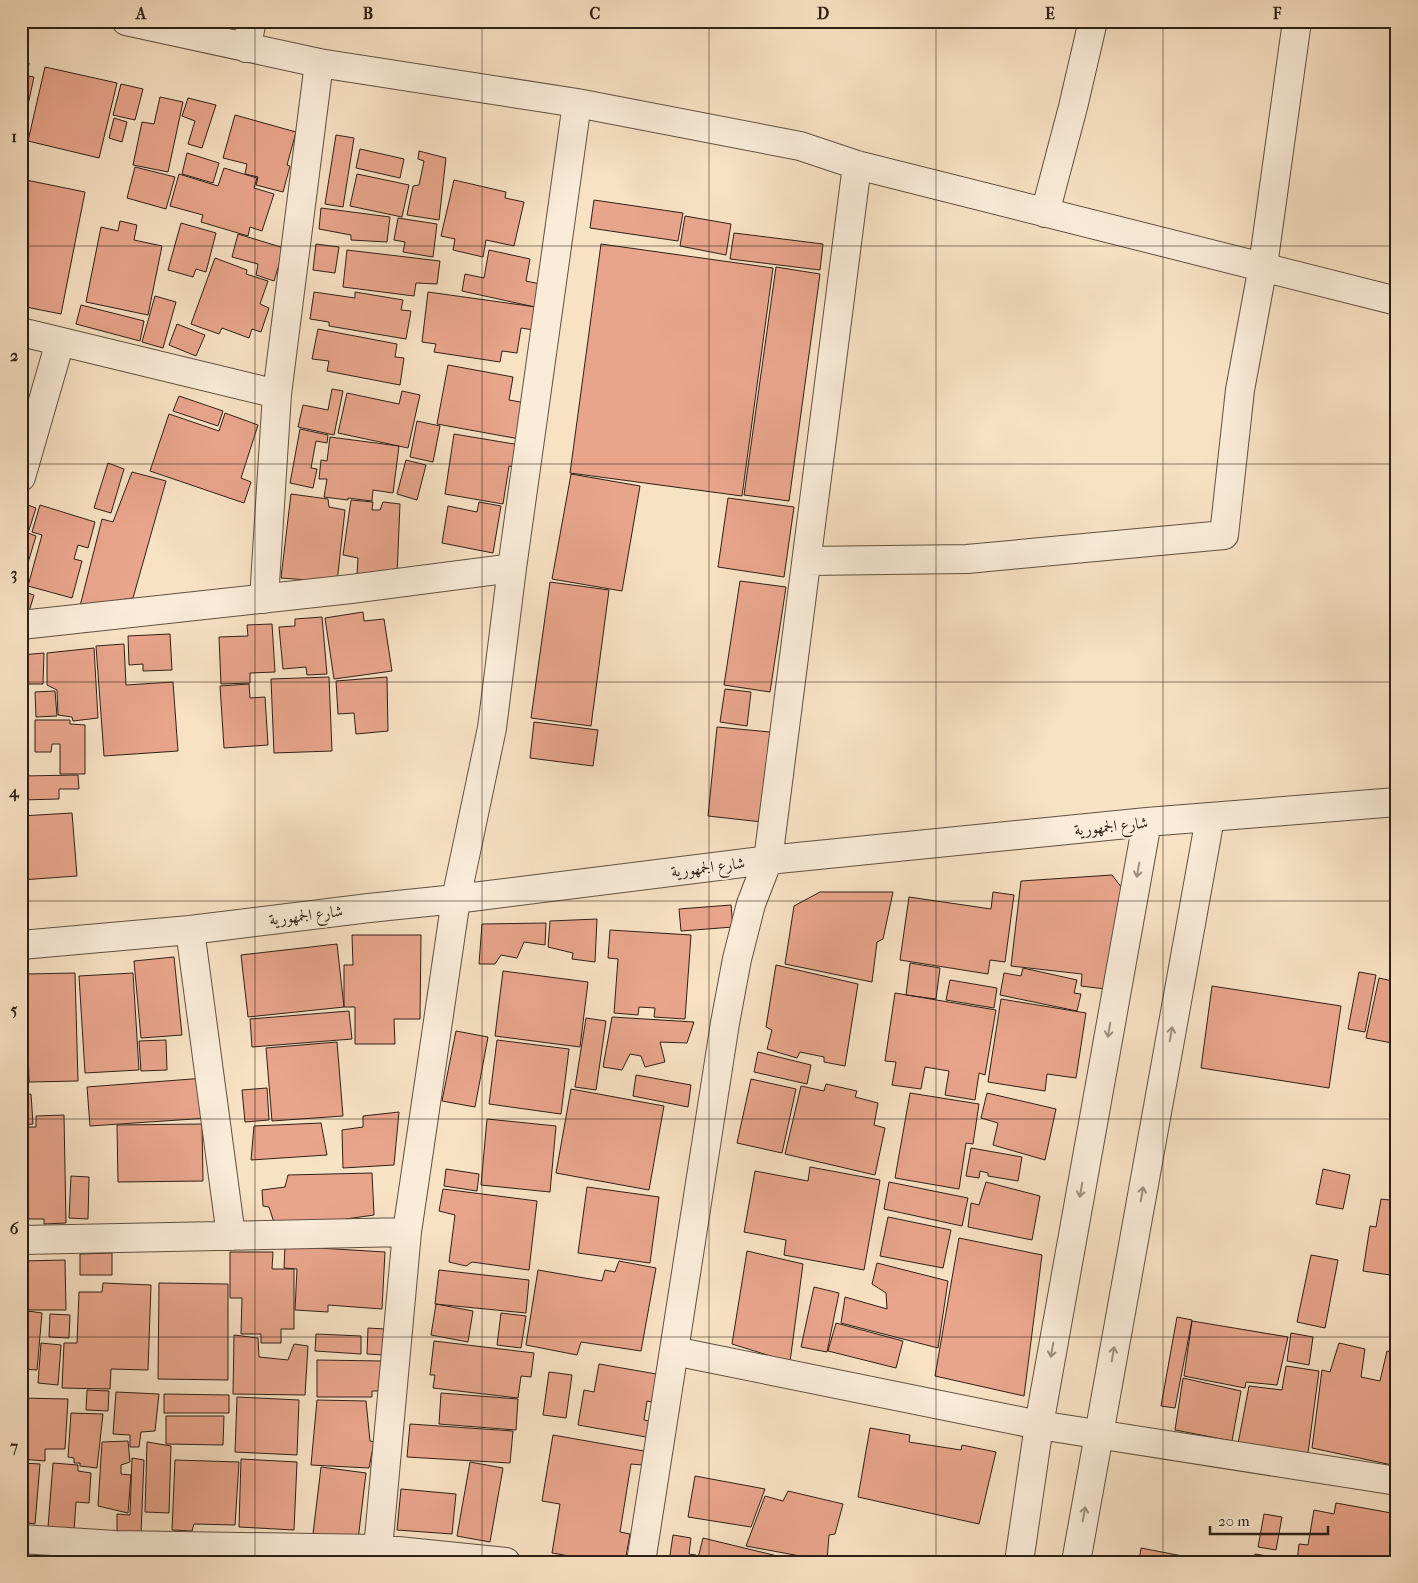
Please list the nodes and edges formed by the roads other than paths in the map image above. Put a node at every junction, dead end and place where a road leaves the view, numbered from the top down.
1 (126, 21) edge
2 (252, 21) edge
3 (1093, 21) edge
4 (1297, 21) edge
5 (246, 48) junction
6 (319, 63) junction
7 (577, 103) junction
8 (857, 165) junction
9 (1045, 213) junction
10 (1263, 266) junction
11 (1397, 301) edge
12 (21, 332) edge
13 (60, 342) junction
14 (277, 394) junction
15 (21, 477) edge
16 (807, 561) junction
17 (512, 568) junction
18 (264, 599) junction
19 (21, 625) edge
20 (1397, 802) edge
21 (1210, 818) junction
22 (1147, 822) junction
23 (768, 860) junction
24 (456, 899) junction
25 (190, 930) junction
26 (21, 945) edge
27 (406, 1232) junction
28 (232, 1236) junction
29 (21, 1240) edge
30 (674, 1351) junction
31 (1039, 1426) junction
32 (1098, 1435) junction
33 (1397, 1481) edge
34 (21, 1539) edge
35 (378, 1549) junction
36 (506, 1562) edge
37 (641, 1562) edge
38 (1019, 1562) edge
39 (1076, 1562) edge

1 - 5 street
2 - 5 street
3 - 9 street
4 - 10 street
5 - 6 street
6 - 7 street
6 - 14 street
7 - 8 street
7 - 17 street
8 - 9 street
8 - 16 street
9 - 10 street
10 - 11 street
10 - 16 street
12 - 13 street
13 - 14 street
13 - 15 street
14 - 18 street
16 - 23 street
17 - 18 street
17 - 24 street
18 - 19 street
20 - 21 street, شارع الجمهورية
21 - 22 street, شارع الجمهورية
32 -> 21 street
22 - 23 street, شارع الجمهورية
22 -> 31 street
23 - 24 street, شارع الجمهورية
23 - 30 street
24 - 25 street, شارع الجمهورية
24 - 27 street
25 - 26 street, شارع الجمهورية
25 - 28 street
27 - 28 street
27 - 35 street
28 - 29 street
30 - 31 street
30 - 37 street
31 - 32 street
31 - 38 street
32 - 33 street
39 -> 32 street
34 - 35 street
35 - 36 street

